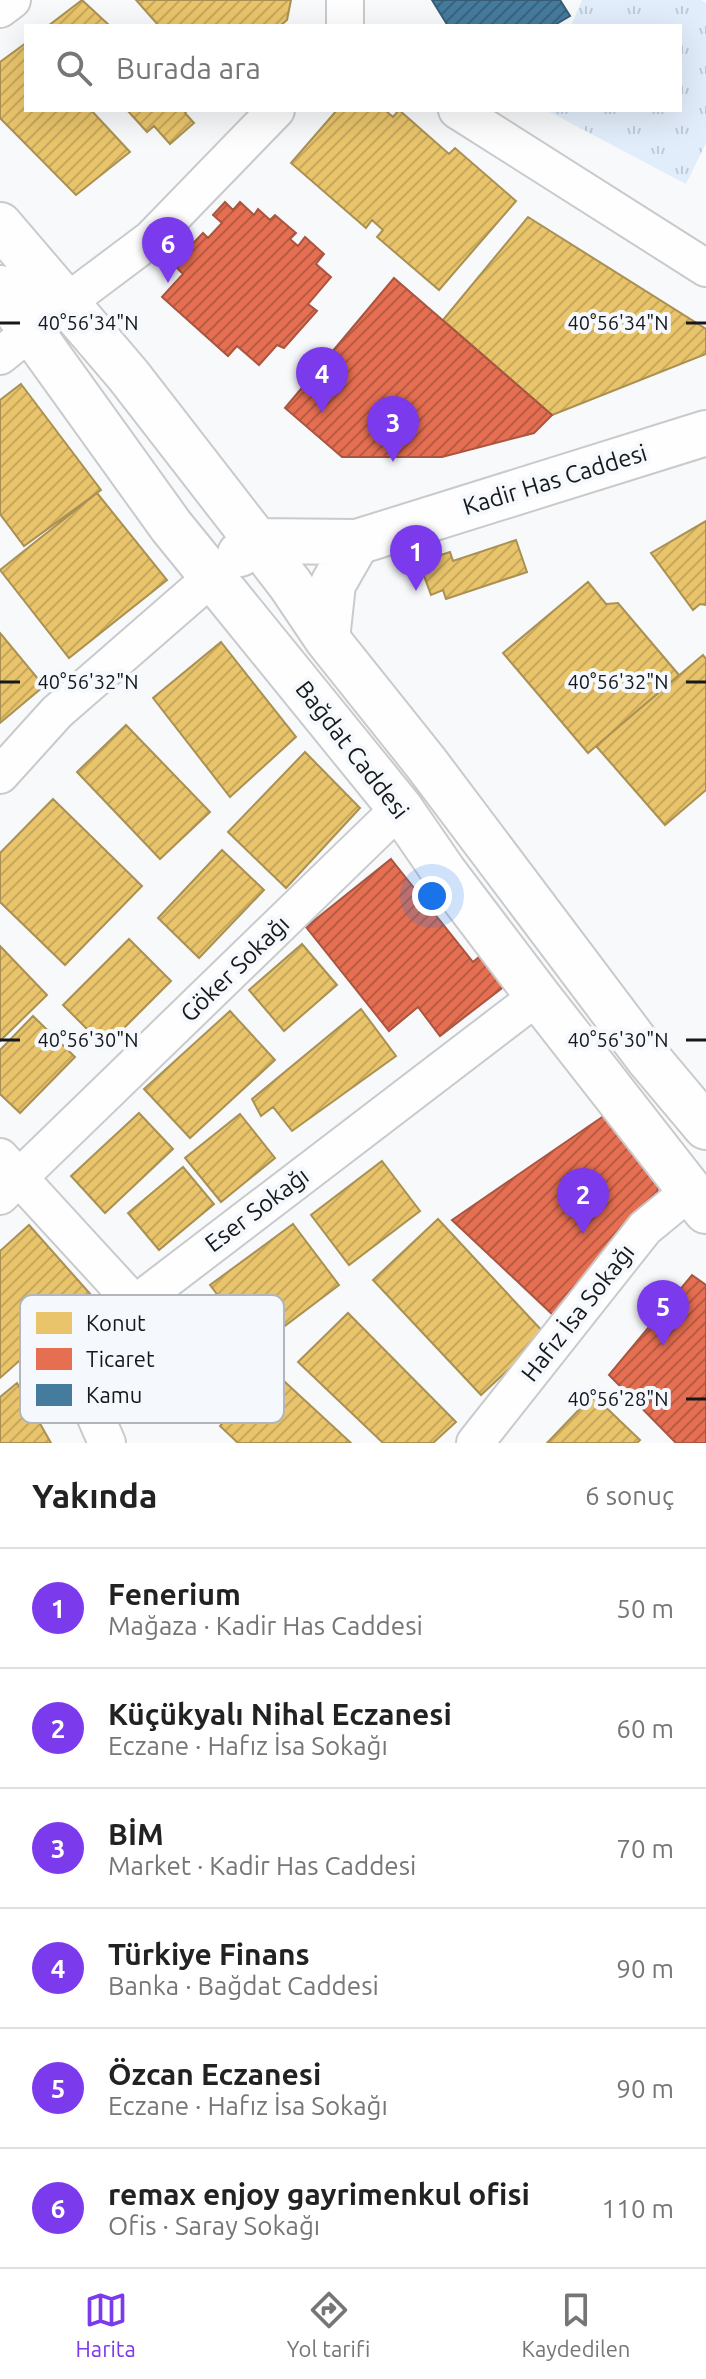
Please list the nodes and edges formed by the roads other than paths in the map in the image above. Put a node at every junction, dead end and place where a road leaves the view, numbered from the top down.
1 (12, 0) edge
2 (345, 0) edge
3 (0, 9) edge
4 (345, 24) edge
5 (274, 112) edge
6 (460, 112) edge
7 (0, 225) edge
8 (706, 268) edge
9 (0, 288) edge
10 (67, 302) junction
11 (16, 344) edge
12 (706, 433) edge
13 (256, 541) junction
14 (357, 542) junction
15 (212, 577) junction
16 (327, 639) junction
17 (0, 775) edge
18 (400, 808) junction
19 (538, 996) junction
20 (706, 1127) edge
21 (7, 1177) edge
22 (698, 1201) edge
23 (126, 1295) edge
24 (147, 1295) edge
25 (98, 1423) edge
26 (107, 1443) edge
27 (475, 1443) edge

1 - 3 street
2 - 4 street
5 - 10 street
6 - 8 street
7 - 10 main road, Bağdat Caddesi
9 - 11 main road, Bağdat Caddesi
10 - 11 street
10 - 13 main road, Bağdat Caddesi
11 - 15 main road, Bağdat Caddesi
12 - 14 main road, Kadir Has Caddesi
13 - 14 main road, Kadir Has Caddesi
13 - 15 main road
13 - 16 main road, Bağdat Caddesi
14 - 16 main road
15 - 17 street
15 - 18 main road, Bağdat Caddesi
16 - 20 main road, Bağdat Caddesi
18 - 19 main road, Bağdat Caddesi
18 - 21 street, Göker Sokağı
19 - 22 main road, Bağdat Caddesi
19 - 24 street, Eser Sokağı
21 - 23 street
22 - 27 street, Hafız İsa Sokağı
25 - 26 street, Eser Sokağı

